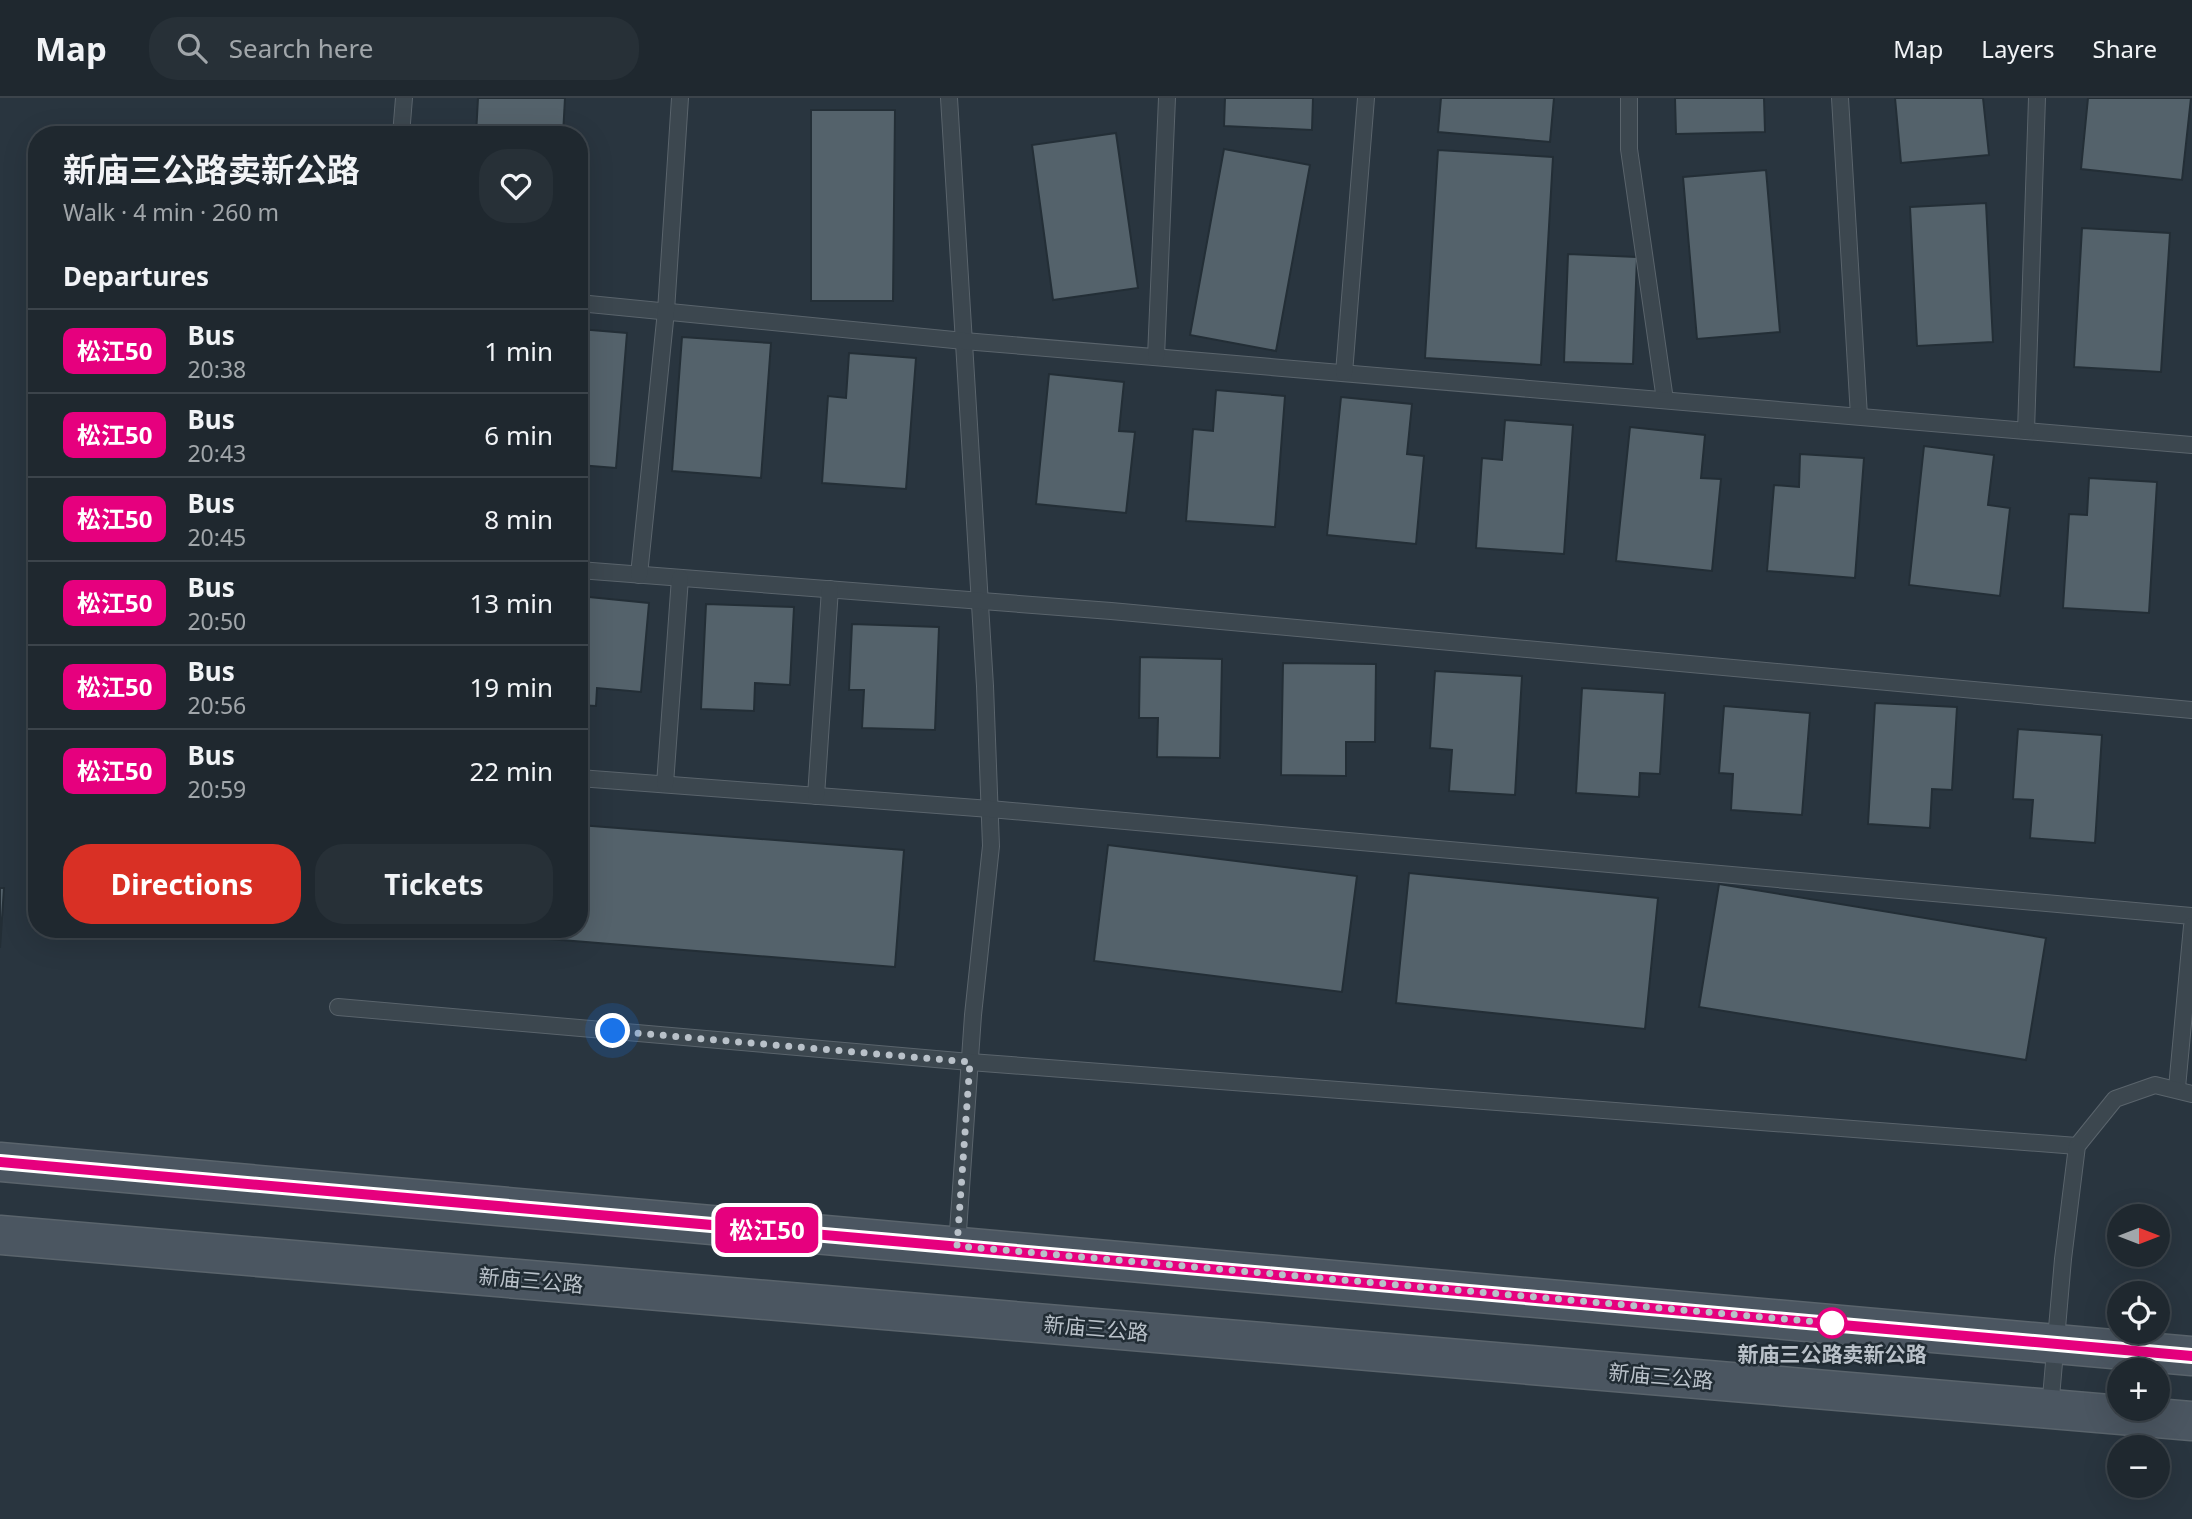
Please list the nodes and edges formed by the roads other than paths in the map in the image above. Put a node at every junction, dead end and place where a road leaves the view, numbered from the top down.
1 (404, 98) edge
2 (680, 98) edge
3 (949, 98) edge
4 (1167, 98) edge
5 (1366, 98) edge
6 (1629, 98) edge
7 (1840, 98) edge
8 (2037, 98) edge
9 (402, 126) edge
10 (588, 304) edge
11 (666, 311) junction
12 (964, 341) junction
13 (1156, 357) junction
14 (1343, 373) junction
15 (1665, 400) junction
16 (1860, 416) junction
17 (2026, 430) junction
18 (2192, 444) edge
19 (588, 571) edge
20 (639, 575) junction
21 (680, 578) junction
22 (830, 589) junction
23 (980, 600) junction
24 (2192, 710) edge
25 (588, 779) edge
26 (665, 784) junction
27 (816, 796) junction
28 (990, 809) junction
29 (2192, 916) edge
30 (2192, 926) edge
31 (338, 1007) dead end
32 (970, 1062) junction
33 (2185, 1091) edge
34 (2077, 1146) junction
35 (0, 1162) edge
36 (0, 1235) edge
37 (957, 1246) junction
38 (2056, 1343) junction
39 (2192, 1356) edge
40 (2050, 1409) junction
41 (2192, 1421) edge

1 - 9 lane
2 - 11 lane
3 - 12 lane
4 - 13 lane
5 - 14 lane
6 - 15 lane
7 - 16 lane
8 - 17 lane
10 - 11 lane
11 - 12 lane
11 - 20 lane
12 - 13 lane
12 - 23 lane
13 - 14 lane
14 - 15 lane
15 - 16 lane
16 - 17 lane
17 - 18 lane
19 - 20 lane
20 - 21 lane
21 - 22 lane
21 - 26 lane
22 - 23 lane
22 - 27 lane
23 - 24 lane
23 - 28 lane
25 - 26 lane
26 - 27 lane
27 - 28 lane
28 - 29 lane
28 - 32 lane
30 - 33 lane
31 - 32 lane
32 - 34 lane
32 - 37 lane
33 - 34 lane
34 - 38 lane
35 - 37 main road
36 - 40 main road, 新庙三公路
37 - 38 main road
38 - 39 main road
38 - 40 lane
40 - 41 main road, 新庙三公路

